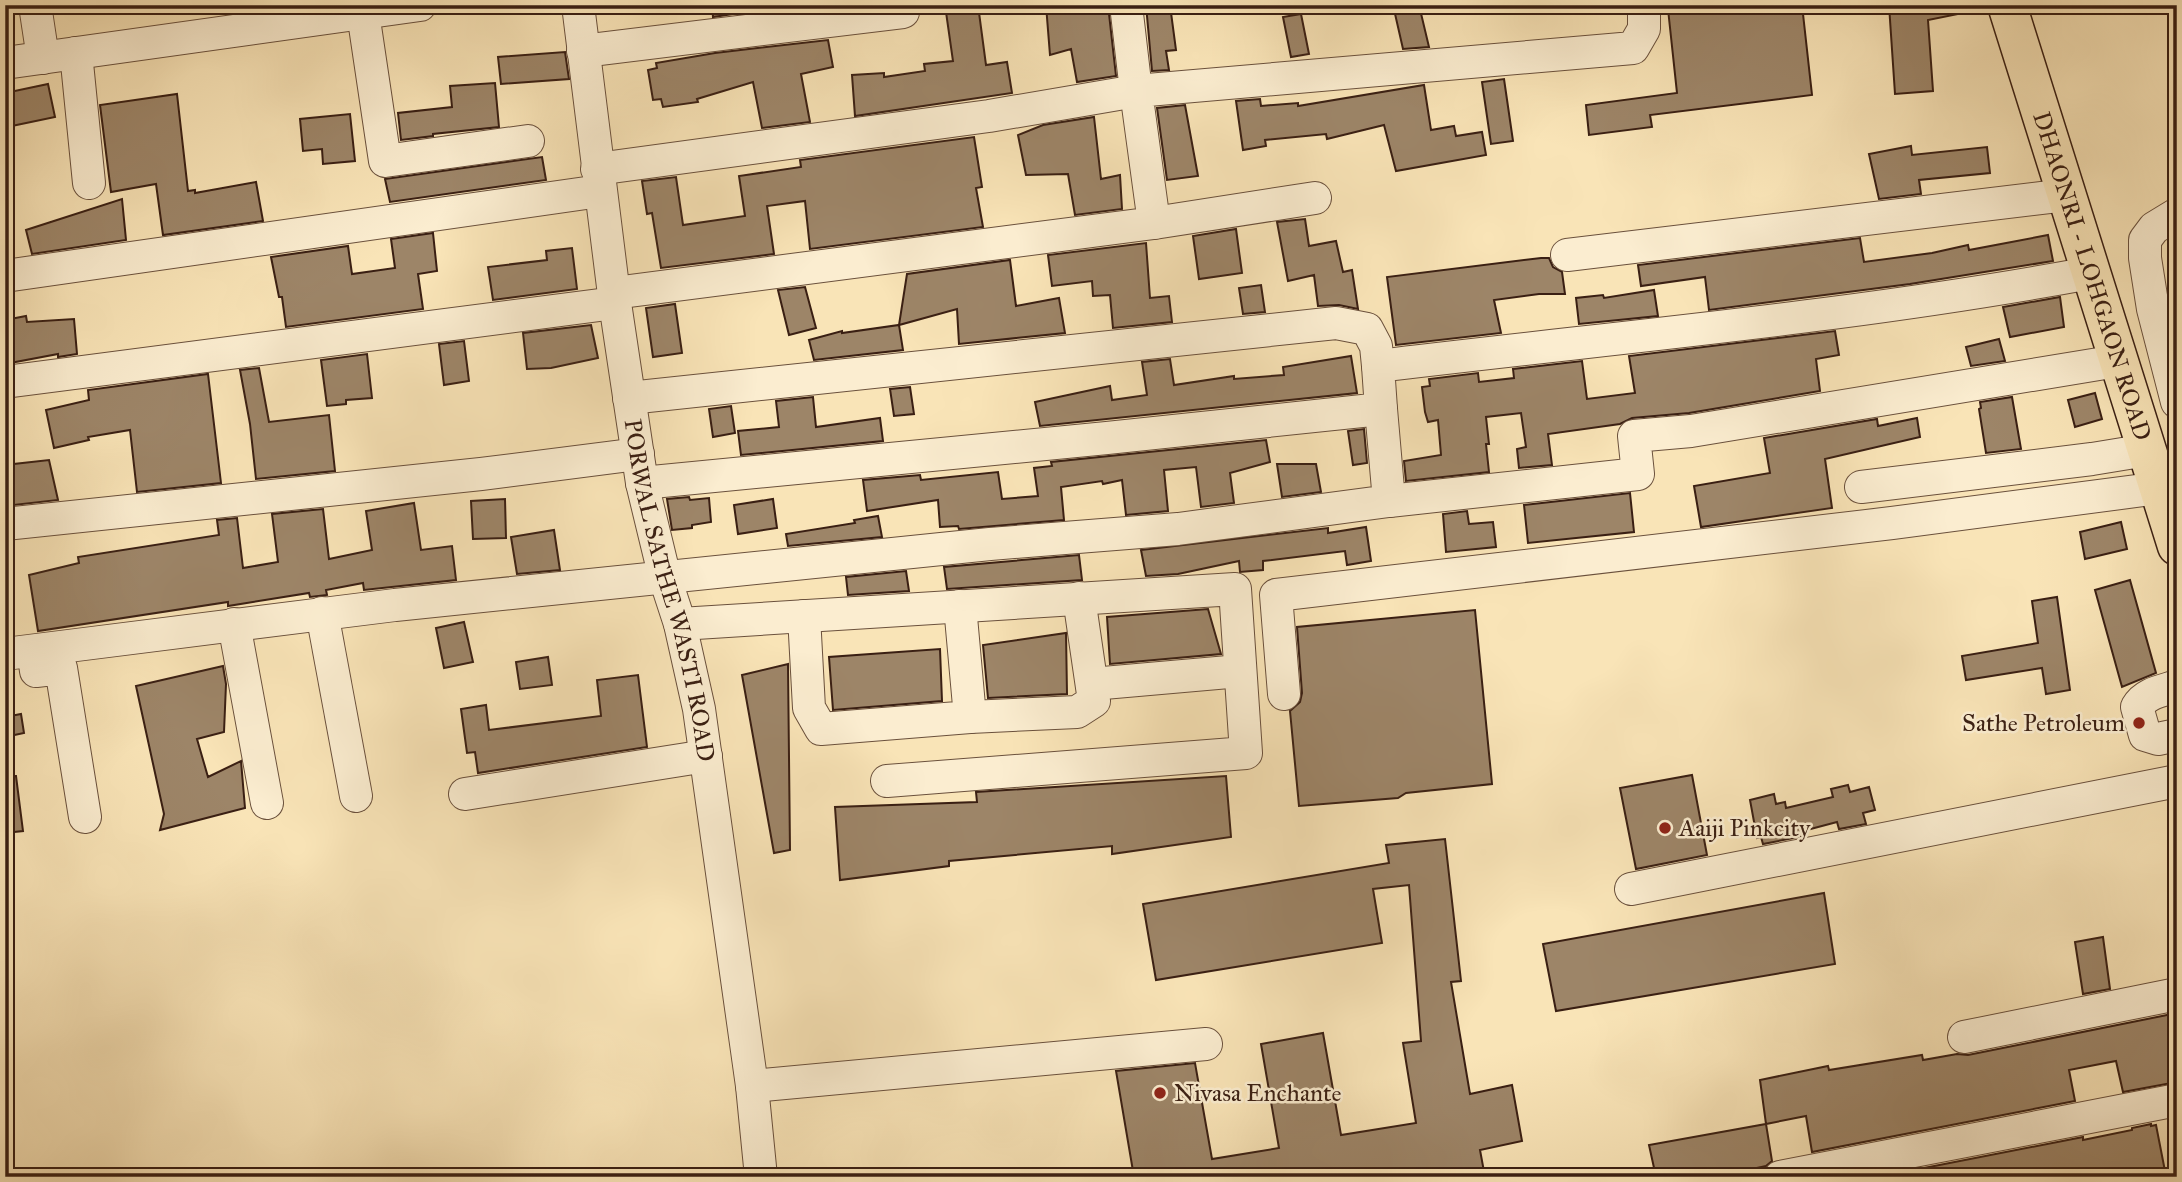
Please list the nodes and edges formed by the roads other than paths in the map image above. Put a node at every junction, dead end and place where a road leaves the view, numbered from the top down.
1 (35, 5) edge
2 (420, 5) edge
3 (578, 5) edge
4 (1126, 5) edge
5 (1644, 5) edge
6 (2007, 5) edge
7 (903, 12) dead end
8 (363, 13) junction
9 (583, 51) junction
10 (76, 53) junction
11 (43, 58) junction
12 (5, 63) edge
13 (1136, 91) junction
14 (528, 141) dead end
15 (599, 180) junction
16 (89, 183) dead end
17 (2066, 195) junction
18 (1315, 198) dead end
19 (2177, 214) edge
20 (1154, 223) junction
21 (1567, 255) dead end
22 (2090, 273) junction
23 (5, 276) edge
24 (614, 298) junction
25 (2117, 361) junction
26 (1378, 366) junction
27 (5, 382) edge
28 (629, 398) junction
29 (2177, 402) edge
30 (1381, 409) junction
31 (2147, 450) junction
32 (640, 469) junction
33 (1861, 487) dead end
34 (2159, 488) junction
35 (1389, 501) junction
36 (5, 524) edge
37 (2177, 546) edge
38 (665, 578) junction
39 (1079, 598) junction
40 (960, 606) junction
41 (322, 613) junction
42 (804, 616) junction
43 (234, 624) junction
44 (680, 624) junction
45 (20, 652) edge
46 (1240, 671) junction
47 (1092, 684) junction
48 (2177, 686) edge
49 (1284, 694) dead end
50 (970, 717) junction
51 (2177, 735) edge
52 (706, 757) junction
53 (887, 781) dead end
54 (2177, 781) edge
55 (465, 794) dead end
56 (356, 796) dead end
57 (267, 803) dead end
58 (85, 817) dead end
59 (1630, 889) dead end
60 (2177, 994) edge
61 (1964, 1037) dead end
62 (1206, 1044) dead end
63 (752, 1086) junction
64 (2177, 1100) edge
65 (761, 1177) edge
66 (1780, 1177) edge

1 - 11 street
2 - 8 street
3 - 9 street, PORWAL SATHE WASTI ROAD
4 - 13 street
5 - 13 street
6 - 17 main road, DHAONRI - LOHGAON ROAD
7 - 9 street
8 - 10 street
8 - 14 street
9 - 15 street, PORWAL SATHE WASTI ROAD
10 - 11 street
10 - 16 street
11 - 12 street
13 - 15 street
13 - 20 street
15 - 23 street
15 - 24 street, PORWAL SATHE WASTI ROAD
17 - 21 street
17 - 22 main road, DHAONRI - LOHGAON ROAD
18 - 20 street
19 - 29 street
20 - 24 street
22 - 25 main road, DHAONRI - LOHGAON ROAD
22 - 26 street
24 - 27 street
24 - 28 street, PORWAL SATHE WASTI ROAD
25 - 31 main road, DHAONRI - LOHGAON ROAD
25 - 35 street
26 - 28 street
26 - 30 street
28 - 32 street, PORWAL SATHE WASTI ROAD
30 - 32 street
30 - 35 street
31 - 33 street
31 - 34 main road, DHAONRI - LOHGAON ROAD
32 - 36 street
32 - 38 street, PORWAL SATHE WASTI ROAD
34 - 37 main road, DHAONRI - LOHGAON ROAD
34 - 49 street
35 - 38 street
38 - 41 street
38 - 44 street, PORWAL SATHE WASTI ROAD
39 - 40 street
39 - 46 street
39 - 47 street
40 - 42 street
40 - 50 street
41 - 43 street
41 - 56 street
42 - 44 street
42 - 50 street
43 - 45 street
43 - 57 street
44 - 52 street, PORWAL SATHE WASTI ROAD
45 - 58 street
46 - 47 street
46 - 53 street
47 - 50 street
48 - 51 street
52 - 55 street
52 - 63 street, PORWAL SATHE WASTI ROAD
54 - 59 street
60 - 61 street
62 - 63 street
63 - 65 street, PORWAL SATHE WASTI ROAD
64 - 66 street

